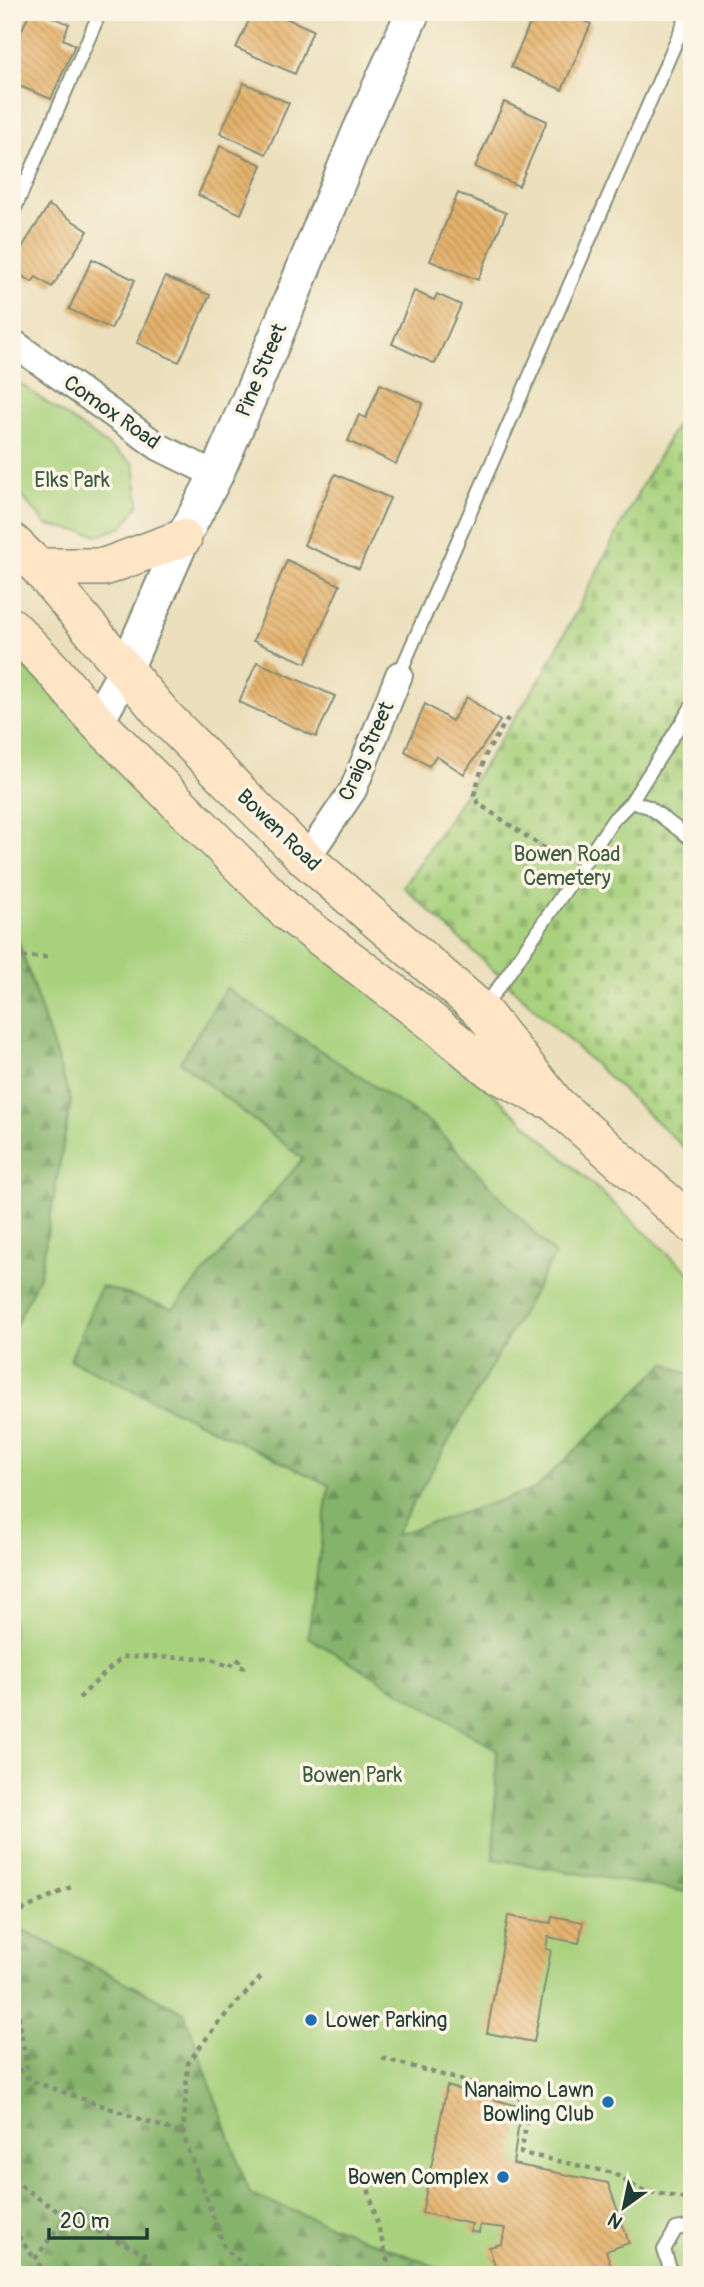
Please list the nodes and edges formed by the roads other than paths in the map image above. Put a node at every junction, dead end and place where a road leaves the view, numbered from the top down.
1 (100, 12) edge
2 (414, 12) edge
3 (689, 12) edge
4 (12, 215) edge
5 (12, 342) edge
6 (216, 475) junction
7 (183, 538) junction
8 (12, 542) edge
9 (38, 567) junction
10 (12, 627) edge
11 (125, 671) junction
12 (400, 675) joint
13 (692, 706) edge
14 (97, 722) junction
15 (631, 802) junction
16 (692, 840) edge
17 (306, 859) junction
18 (481, 1010) junction
19 (557, 1105) junction
20 (692, 1224) edge
21 (692, 2226) edge
22 (672, 2275) edge

1 - 4 lane
2 - 6 street, Pine Street
3 - 12 lane
5 - 6 street, Comox Road
6 - 7 street, Pine Street
7 - 9 main road
7 - 11 street, Pine Street
8 - 9 main road, Bowen Road
9 - 11 main road, Bowen Road
10 - 14 main road, Bowen Road
11 - 14 street, Pine Street
11 - 17 main road, Bowen Road
12 - 17 street, Craig Street
13 - 15 lane
14 - 19 main road, Bowen Road
15 - 16 lane
15 - 18 lane
17 - 18 main road, Bowen Road
18 - 19 main road, Bowen Road
19 - 20 main road, Bowen Road
21 - 22 lane

